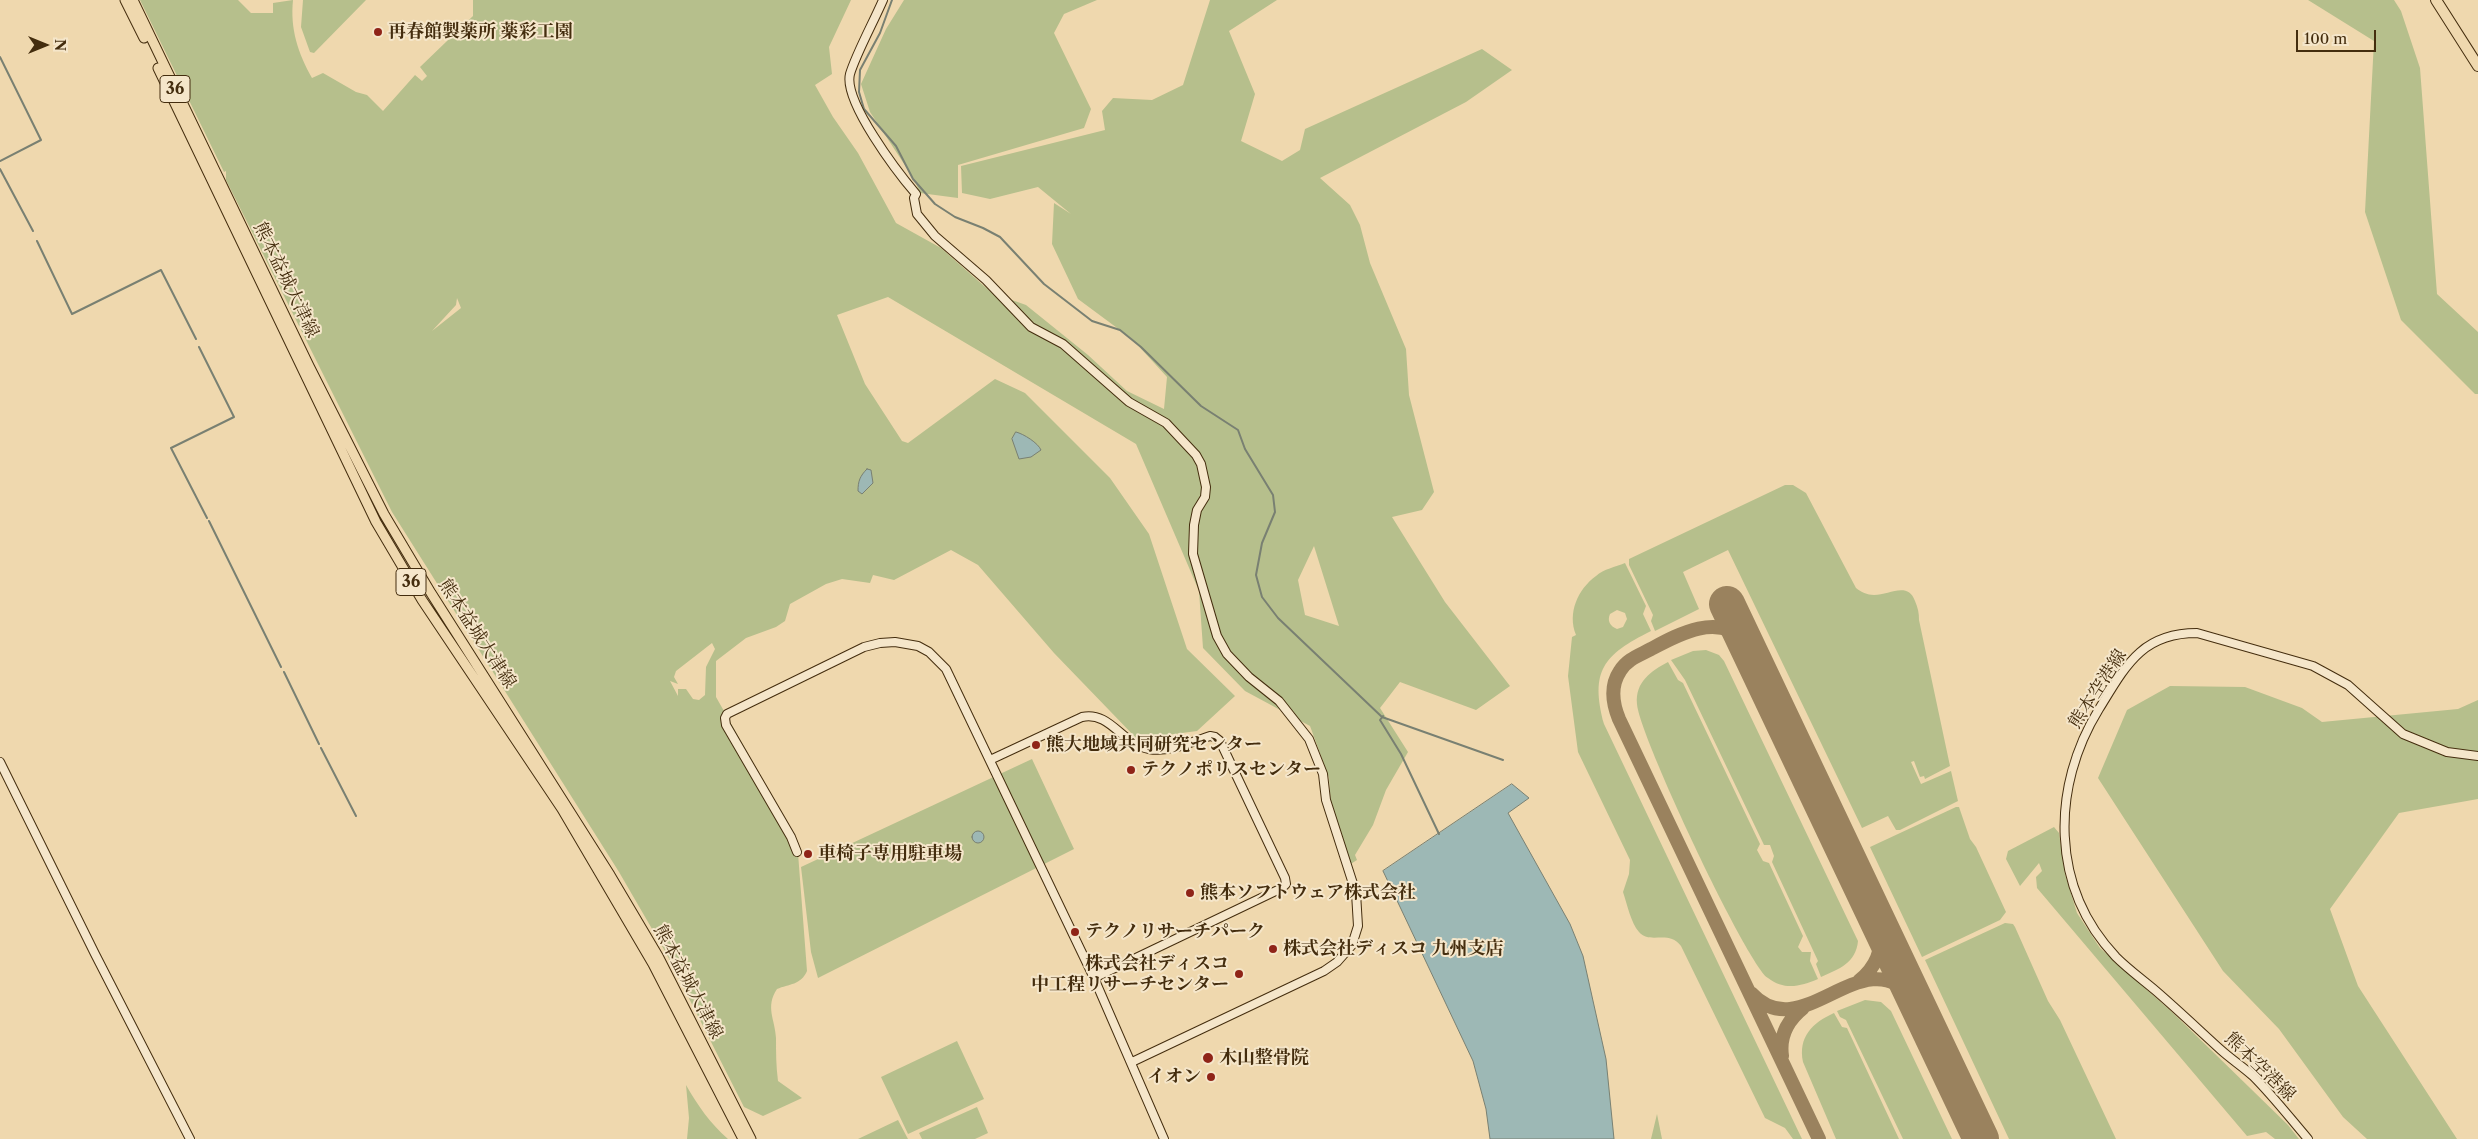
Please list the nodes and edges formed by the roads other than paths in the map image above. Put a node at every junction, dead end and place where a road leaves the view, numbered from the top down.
1 (126, 0) edge
2 (133, 0) edge
3 (884, 0) edge
4 (2436, 0) edge
5 (2478, 66) edge
6 (2478, 756) edge
7 (990, 760) junction
8 (0, 762) edge
9 (796, 852) dead end
10 (1094, 978) junction
11 (1132, 1062) junction
12 (190, 1139) edge
13 (742, 1139) edge
14 (751, 1139) edge
15 (1164, 1139) edge
16 (2308, 1139) edge

1 - 13 main road, 熊本益城大津線 / 36
2 - 14 main road, 熊本益城大津線 / 36
3 - 11 street
4 - 5 highway
6 - 16 street, 熊本空港線
7 - 9 street
7 - 10 street
7 - 10 street
8 - 12 street
10 - 11 street
11 - 15 street

